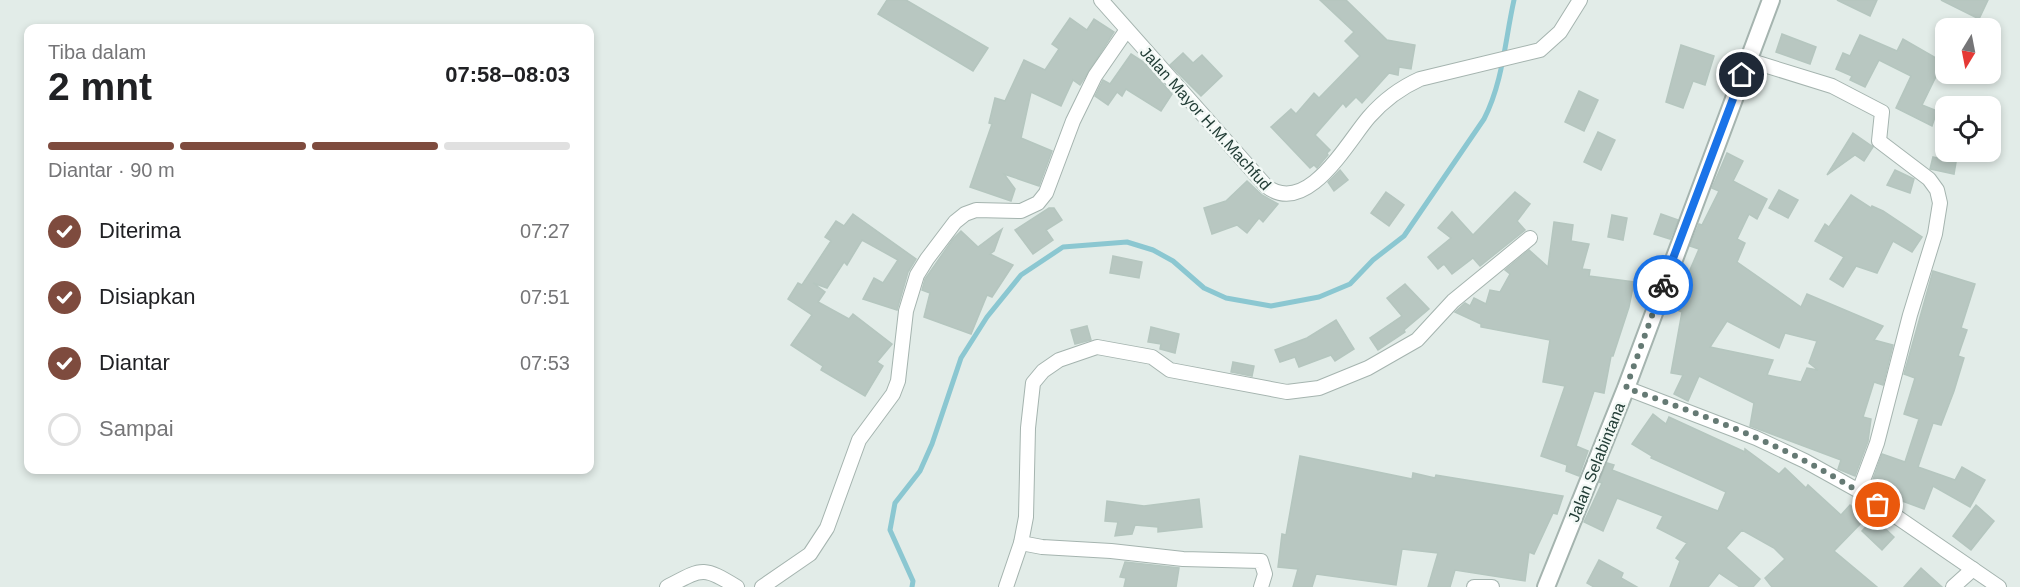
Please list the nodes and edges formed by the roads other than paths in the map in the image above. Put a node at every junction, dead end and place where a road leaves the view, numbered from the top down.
1 (1101, 0) edge
2 (1580, 0) edge
3 (1771, 0) edge
4 (1126, 31) junction
5 (1748, 60) junction
6 (1530, 238) dead end
7 (1626, 388) junction
8 (1859, 491) junction
9 (1022, 543) junction
10 (1973, 569) junction
11 (667, 587) edge
12 (737, 587) edge
13 (762, 587) edge
14 (1006, 587) edge
15 (1261, 587) edge
16 (1474, 587) edge
17 (1492, 587) edge
18 (1546, 587) edge
19 (1953, 587) edge
20 (1999, 587) edge

1 - 4 street, Jalan Mayor H.M.Machfud
2 - 4 street, Jalan Mayor H.M.Machfud
3 - 5 street, Jalan Selabintana
4 - 13 street
5 - 7 street, Jalan Selabintana
5 - 8 street
6 - 9 street
7 - 8 street
7 - 18 street, Jalan Selabintana
8 - 10 street
9 - 14 street
9 - 15 street
10 - 19 street
10 - 20 street
11 - 12 street
16 - 17 street

